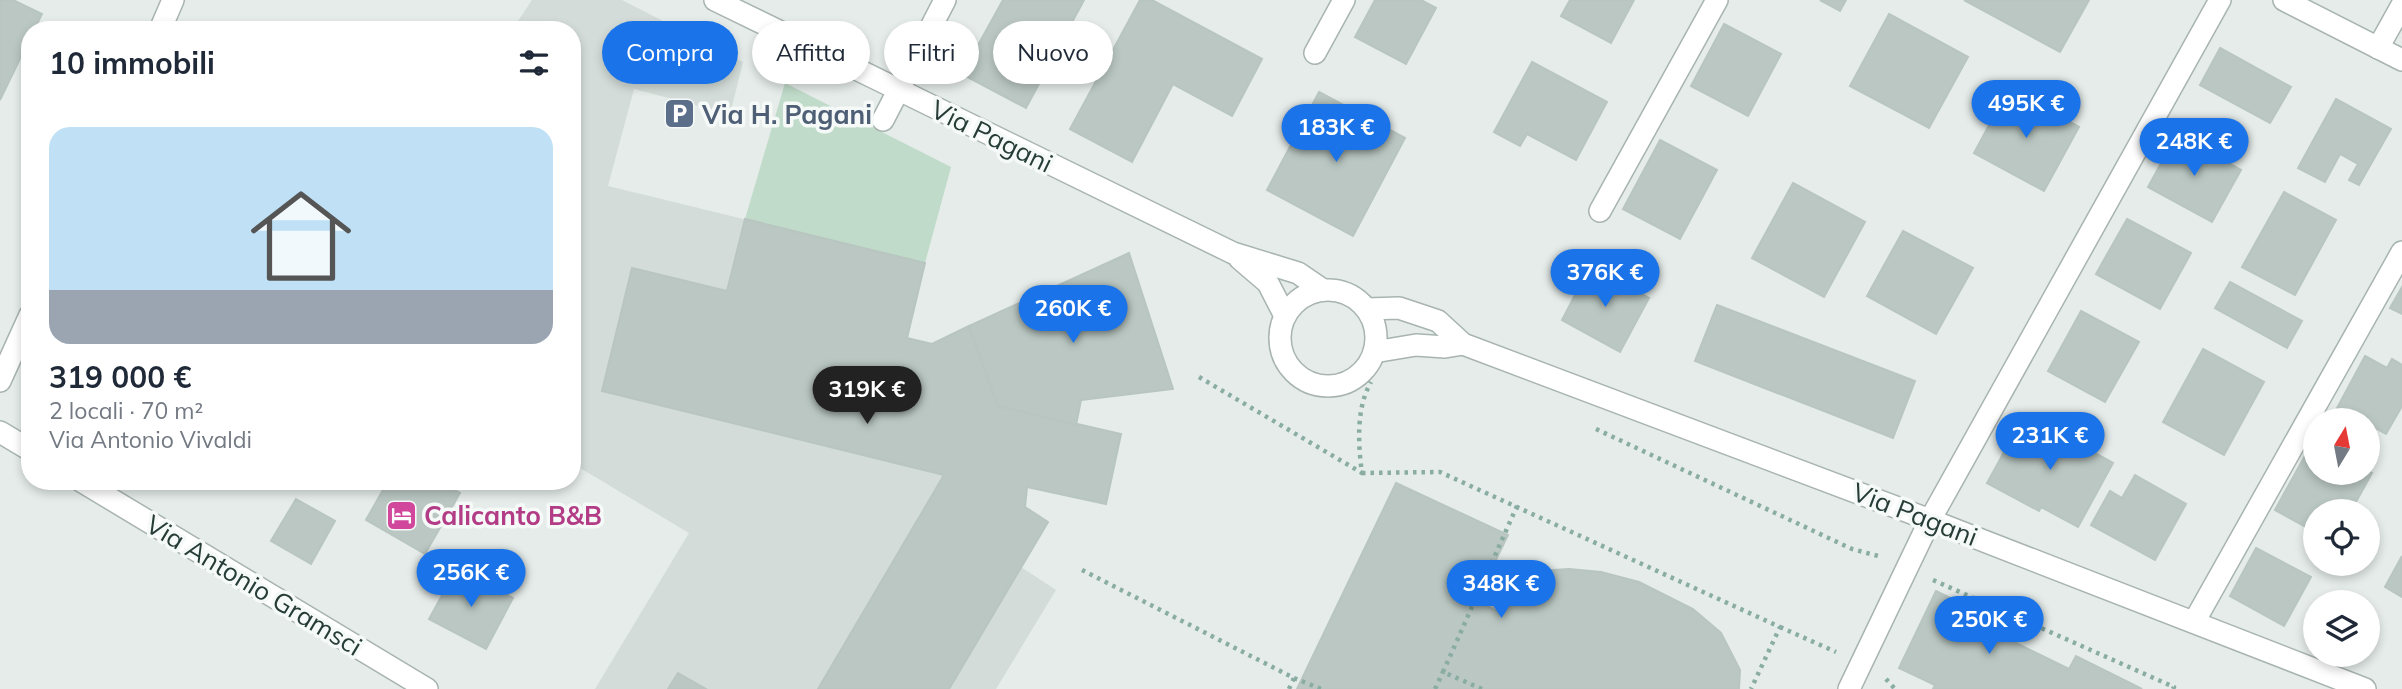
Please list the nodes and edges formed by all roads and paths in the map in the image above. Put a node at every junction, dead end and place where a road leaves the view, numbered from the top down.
1 (173, 0) edge
2 (715, 0) edge
3 (945, 0) edge
4 (1344, 0) edge
5 (1717, 0) edge
6 (2220, 0) edge
7 (2284, 0) edge
8 (2402, 5) edge
9 (164, 21) edge
10 (2378, 48) junction
11 (1315, 53) dead end
12 (2402, 60) edge
13 (898, 89) junction
14 (883, 120) dead end
15 (1600, 211) dead end
16 (1233, 253) junction
17 (2402, 253) edge
18 (1323, 290) junction
19 (1367, 309) junction
20 (1285, 316) junction
21 (21, 335) edge
22 (1464, 344) junction
23 (1376, 362) junction
24 (1199, 377) dead end
25 (0, 381) edge
26 (1586, 424) dead end
27 (0, 432) edge
28 (21, 445) edge
29 (1362, 473) junction
30 (96, 490) edge
31 (1517, 506) junction
32 (1930, 520) junction
33 (1886, 559) dead end
34 (1082, 570) dead end
35 (1932, 579) dead end
36 (2194, 622) junction
37 (1780, 627) junction
38 (1840, 654) dead end
39 (1443, 672) junction
40 (1884, 676) dead end
41 (1294, 677) junction
42 (427, 689) edge
43 (1289, 689) edge
44 (1321, 689) edge
45 (1435, 689) edge
46 (1482, 689) edge
47 (1751, 689) edge
48 (1849, 689) edge
49 (1895, 689) edge
50 (2173, 689) edge
51 (2365, 689) edge

1 - 9 street
2 - 13 street, Via Pagani
3 - 13 street
4 - 11 street
5 - 15 street
6 - 32 street
7 - 10 street
8 - 10 street
10 - 12 street
13 - 14 street
13 - 16 street, Via Pagani
16 - 18 street
16 - 20 street
17 - 36 street
18 - 19 street
18 - 20 street
19 - 22 street
19 - 23 street
20 - 23 street
21 - 25 street
22 - 23 street
22 - 32 street, Via Pagani
23 - 29 path
24 - 29 path
26 - 33 path
27 - 28 street
29 - 31 path
30 - 42 street, Via Antonio Gramsci
31 - 37 path
31 - 39 path
32 - 36 street, Via Pagani
32 - 48 street
34 - 41 path
35 - 50 path
36 - 51 street, Via Pagani
37 - 38 path
37 - 47 path
39 - 45 path
39 - 46 path
40 - 49 path
41 - 43 path
41 - 44 path

